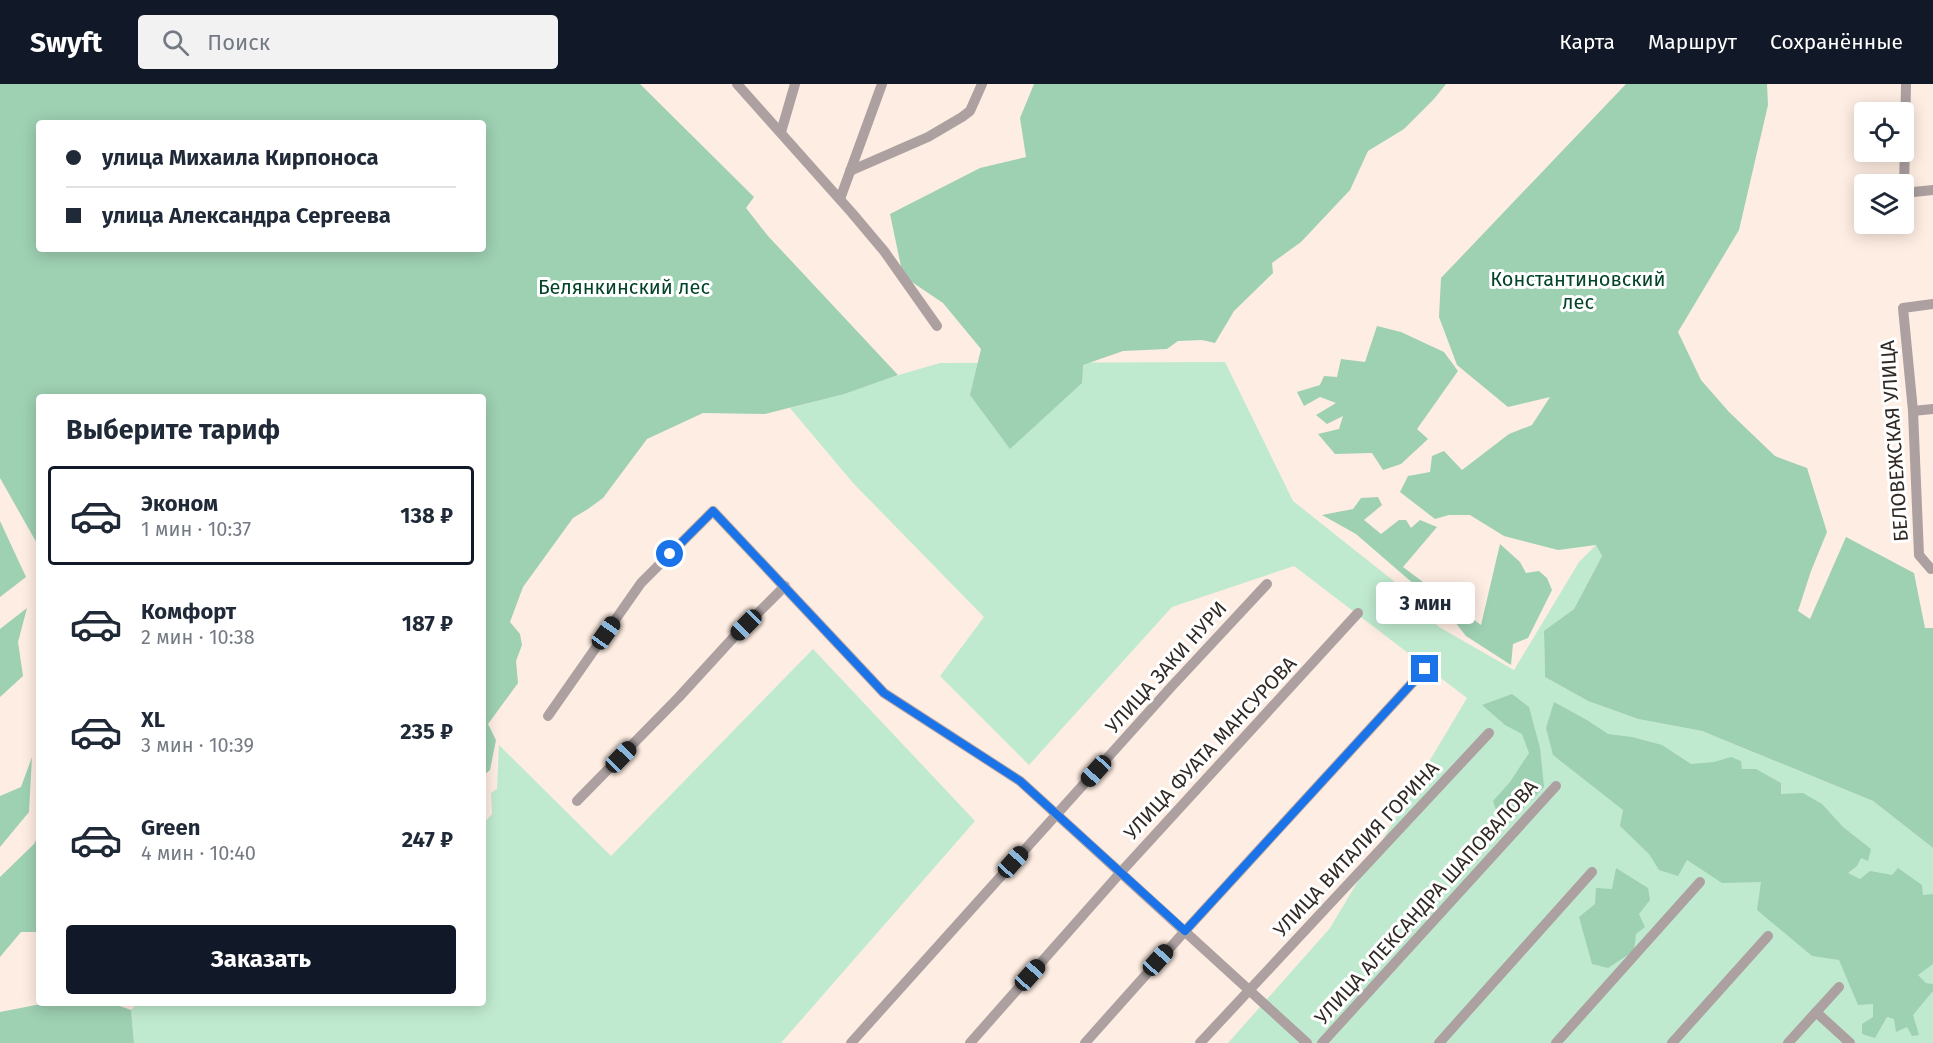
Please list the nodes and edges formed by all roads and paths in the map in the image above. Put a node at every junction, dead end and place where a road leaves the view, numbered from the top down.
1 (737, 84) edge
2 (795, 84) edge
3 (882, 84) edge
4 (982, 84) edge
5 (1906, 84) edge
6 (781, 132) junction
7 (850, 171) junction
8 (1904, 174) edge
9 (1933, 190) edge
10 (1914, 192) edge
11 (840, 199) junction
12 (1933, 304) edge
13 (937, 327) dead end
14 (1933, 409) edge
15 (1913, 411) junction
16 (1931, 569) dead end
17 (1267, 584) dead end
18 (785, 586) junction
19 (1358, 613) dead end
20 (1425, 669) dead end
21 (548, 716) dead end
22 (1490, 733) dead end
23 (1556, 786) dead end
24 (577, 801) dead end
25 (1057, 814) junction
26 (1121, 872) junction
27 (1592, 872) dead end
28 (1700, 882) dead end
29 (1185, 931) junction
30 (1768, 936) dead end
31 (1839, 987) dead end
32 (1249, 990) junction
33 (1816, 1012) junction
34 (851, 1043) edge
35 (970, 1043) edge
36 (1085, 1043) edge
37 (1200, 1043) edge
38 (1307, 1043) edge
39 (1322, 1043) edge
40 (1439, 1043) edge
41 (1556, 1043) edge
42 (1672, 1043) edge
43 (1788, 1043) edge
44 (1850, 1043) edge

1 - 6 street
2 - 6 street
3 - 7 street
4 - 7 street
5 - 8 street
6 - 11 street
7 - 11 street
9 - 10 street
11 - 13 street
12 - 15 street, БЕЛОВЕЖСКАЯ УЛИЦА
14 - 15 street
15 - 16 street, БЕЛОВЕЖСКАЯ УЛИЦА
17 - 25 street, УЛИЦА ЗАКИ НУРИ
18 - 21 street
18 - 24 street
18 - 25 street
19 - 26 street, УЛИЦА ФУАТА МАНСУРОВА
20 - 29 street
22 - 32 street, УЛИЦА ВИТАЛИЯ ГОРИНА
23 - 39 street, УЛИЦА АЛЕКСАНДРА ШАПОВАЛОВА
25 - 26 street
25 - 34 street, УЛИЦА ЗАКИ НУРИ
26 - 29 street
26 - 35 street, УЛИЦА ФУАТА МАНСУРОВА
27 - 40 street
28 - 41 street
29 - 32 street
29 - 36 street
30 - 42 street
31 - 33 street
32 - 37 street, УЛИЦА ВИТАЛИЯ ГОРИНА
32 - 38 street
33 - 43 street
33 - 44 street

